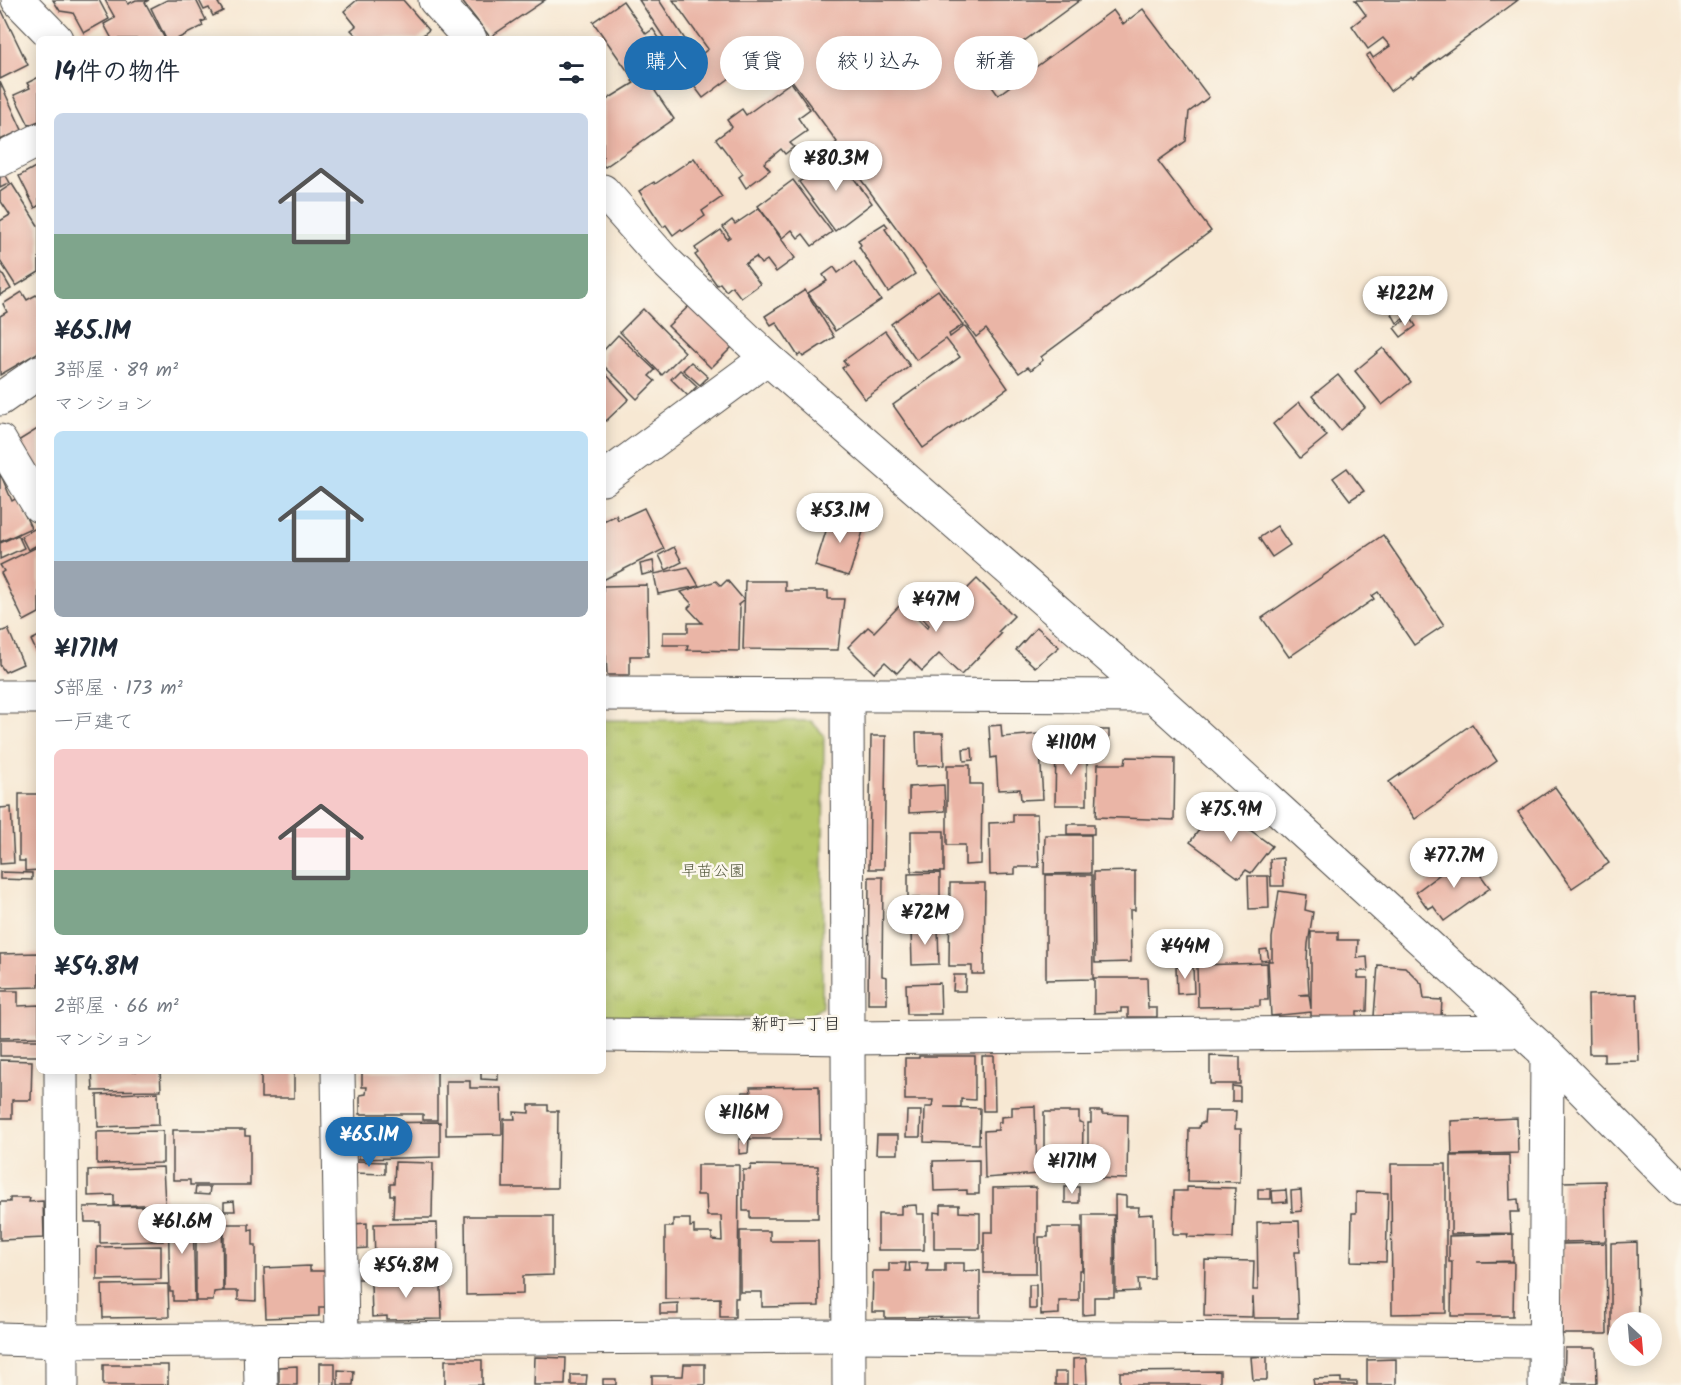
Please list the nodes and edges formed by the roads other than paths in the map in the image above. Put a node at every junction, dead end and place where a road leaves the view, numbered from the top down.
1 (18, 0) edge
2 (435, 0) edge
3 (53, 36) edge
4 (467, 36) edge
5 (36, 142) edge
6 (0, 160) edge
7 (606, 194) edge
8 (767, 358) junction
9 (36, 374) edge
10 (0, 399) edge
11 (0, 441) edge
12 (606, 477) edge
13 (36, 501) edge
14 (606, 694) edge
15 (847, 696) junction
16 (1154, 696) junction
17 (0, 697) edge
18 (36, 697) edge
19 (1521, 1031) junction
20 (606, 1035) edge
21 (848, 1038) junction
22 (1547, 1054) junction
23 (61, 1074) edge
24 (338, 1074) edge
25 (1681, 1189) edge
26 (849, 1336) junction
27 (0, 1339) edge
28 (342, 1339) junction
29 (260, 1340) junction
30 (62, 1341) junction
31 (1546, 1341) junction
32 (62, 1385) edge
33 (261, 1385) edge
34 (849, 1385) edge
35 (1545, 1385) edge

1 - 3 street
2 - 4 street
5 - 6 street
7 - 8 street
8 - 12 street
8 - 16 street
9 - 10 street
11 - 13 street
14 - 15 street
15 - 16 street
15 - 21 street
16 - 19 street
17 - 18 street
19 - 21 street
19 - 22 street
20 - 21 street
21 - 26 street
22 - 25 street
22 - 31 street
23 - 30 street
24 - 28 street
26 - 28 street
26 - 31 street
26 - 34 street
27 - 30 street
28 - 29 street
29 - 30 street
29 - 33 street
30 - 32 street
31 - 35 street

